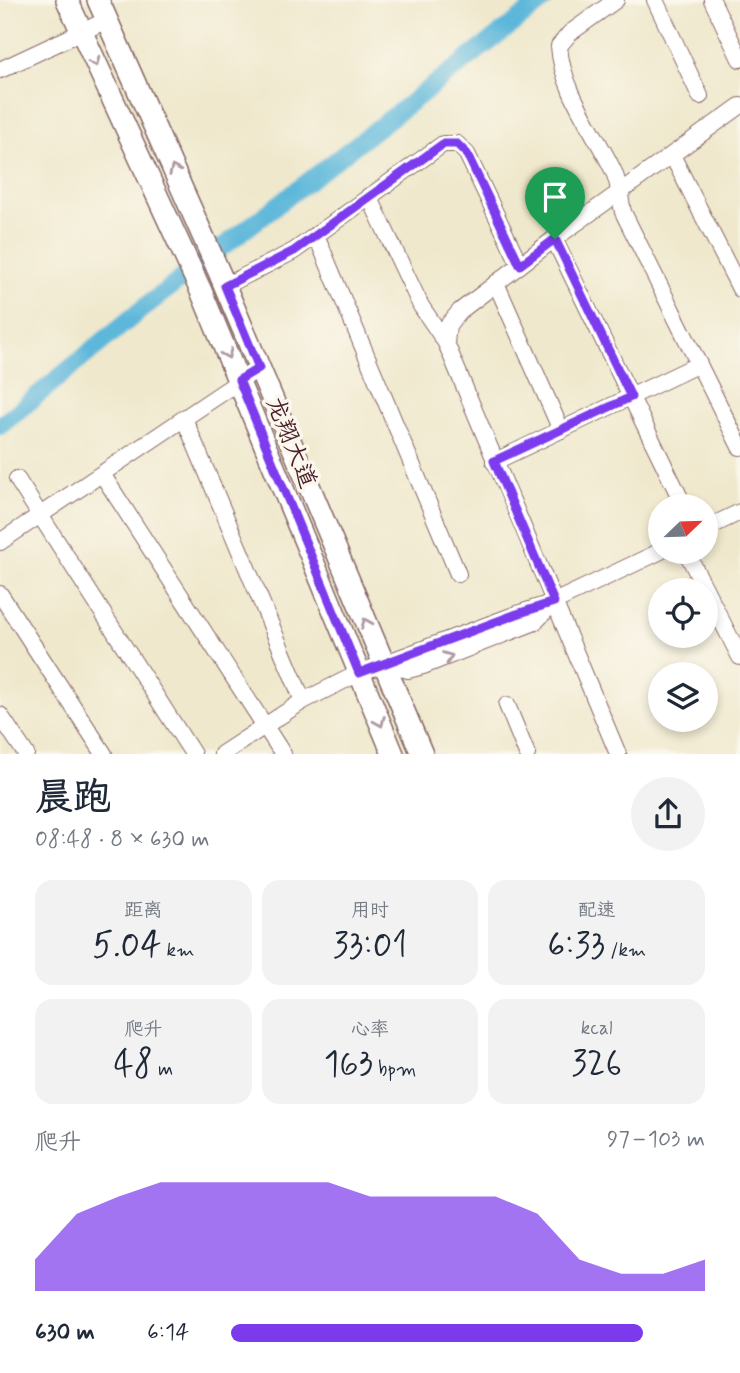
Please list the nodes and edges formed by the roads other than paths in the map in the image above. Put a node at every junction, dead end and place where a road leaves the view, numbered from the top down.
1 (67, 0) edge
2 (98, 0) edge
3 (616, 0) edge
4 (655, 0) edge
5 (712, 0) edge
6 (107, 20) junction
7 (82, 32) junction
8 (740, 60) edge
9 (0, 70) edge
10 (700, 96) dead end
11 (740, 106) edge
12 (672, 155) junction
13 (618, 194) junction
14 (369, 196) junction
15 (316, 235) junction
16 (555, 239) junction
17 (520, 265) junction
18 (222, 279) junction
19 (496, 283) junction
20 (740, 289) edge
21 (446, 342) junction
22 (699, 364) junction
23 (259, 368) junction
24 (239, 380) junction
25 (631, 397) junction
26 (184, 418) junction
27 (561, 430) junction
28 (740, 447) edge
29 (494, 461) junction
30 (102, 474) junction
31 (17, 479) dead end
32 (678, 494) edge
33 (740, 512) edge
34 (40, 515) junction
35 (718, 523) edge
36 (0, 542) edge
37 (648, 557) edge
38 (693, 564) edge
39 (458, 574) dead end
40 (0, 594) edge
41 (554, 602) junction
42 (740, 657) edge
43 (383, 663) junction
44 (359, 673) junction
45 (303, 701) junction
46 (507, 705) dead end
47 (0, 715) edge
48 (265, 726) junction
49 (26, 754) edge
50 (104, 754) edge
51 (193, 754) edge
52 (222, 754) edge
53 (283, 754) edge
54 (393, 754) edge
55 (422, 754) edge
56 (527, 754) edge
57 (618, 754) edge

1 - 7 main road, 龙翔大道
2 - 6 main road, 龙翔大道
3 - 13 street
4 - 10 street
5 - 8 street
6 - 7 street
18 -> 6 main road, 龙翔大道
7 - 9 street
7 -> 24 main road, 龙翔大道
11 - 12 street
12 - 13 street
12 - 20 street
13 - 16 street
13 - 22 street
14 - 15 street
14 - 17 street
14 - 21 street
15 - 18 street
15 - 39 street
16 - 17 street
16 - 25 street
17 - 19 street
18 - 23 main road, 龙翔大道
19 - 21 street
19 - 27 street
21 - 29 street
22 - 25 street
22 - 28 street
23 - 24 street
43 -> 23 main road, 龙翔大道
24 - 26 street
24 - 44 main road, 龙翔大道
25 - 27 street
25 - 32 street
26 - 30 street
26 - 45 street
27 - 29 street
29 - 41 street
30 - 34 street
30 - 48 street
31 - 34 street
33 - 35 street
34 - 36 street
34 - 51 street
37 - 41 street
38 - 42 street
40 - 50 street
41 - 43 street
41 - 57 street
43 - 44 street
43 - 55 main road, 龙翔大道
44 - 45 street
44 -> 54 main road, 龙翔大道
45 - 48 street
46 - 56 street
47 - 49 street
48 - 52 street
48 - 53 street

